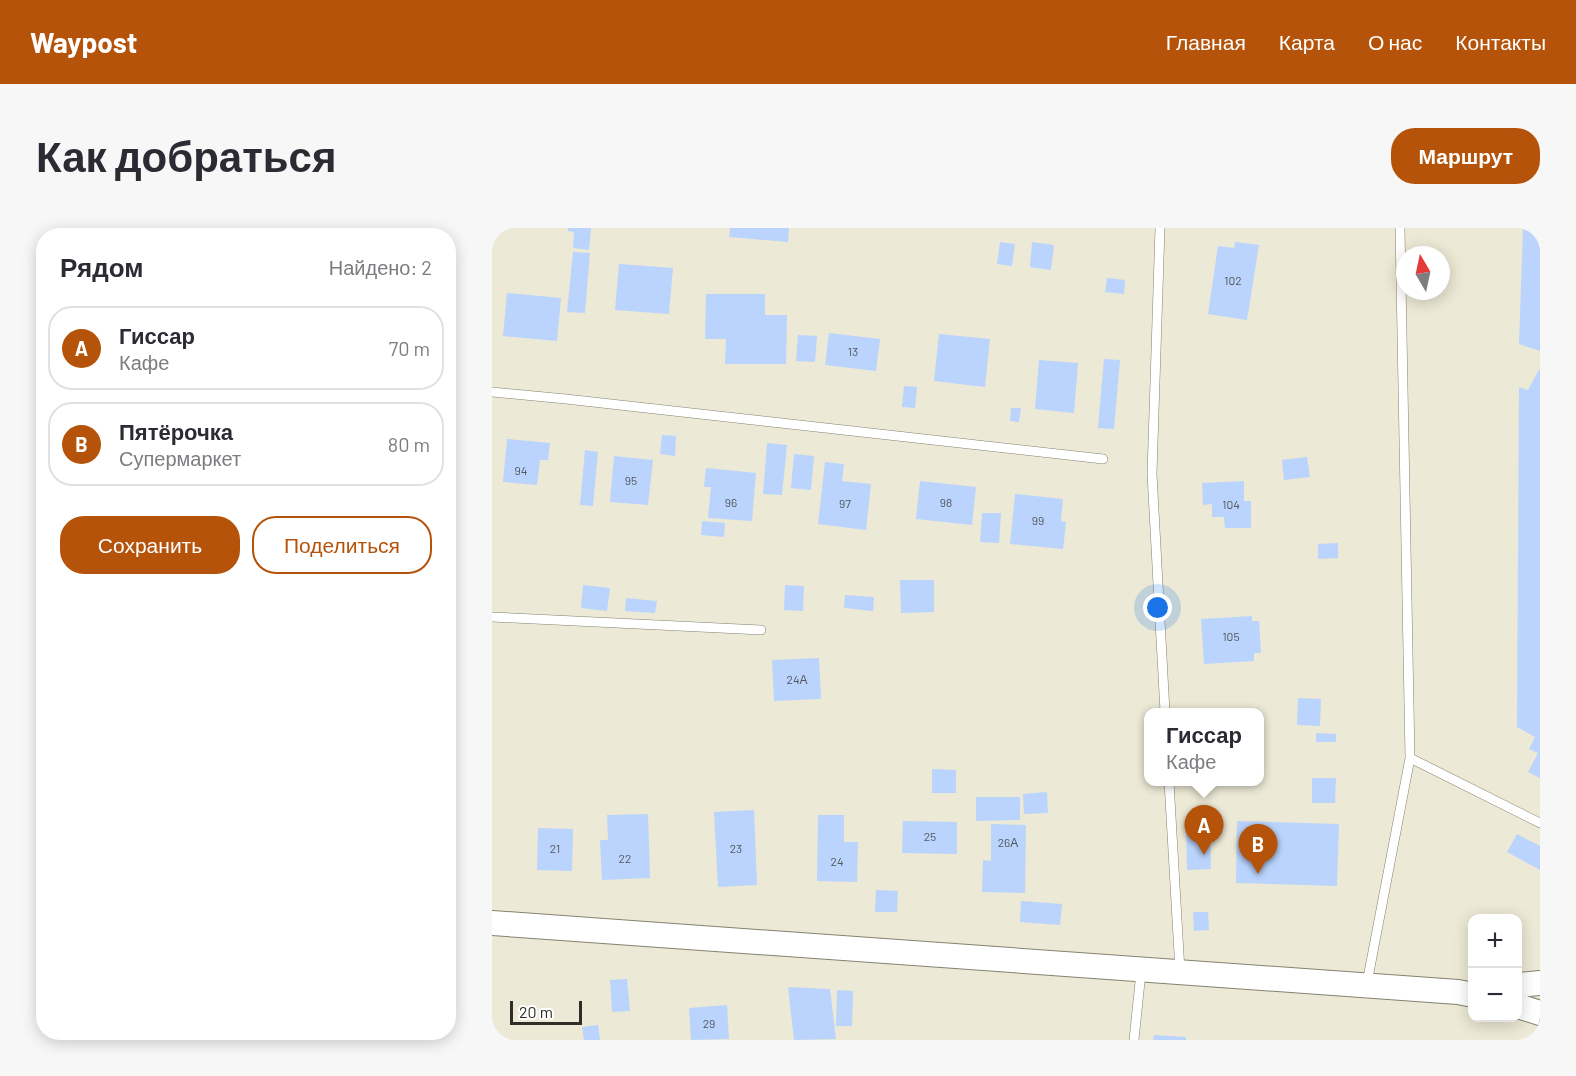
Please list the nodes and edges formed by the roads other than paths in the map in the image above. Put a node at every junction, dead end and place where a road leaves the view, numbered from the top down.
1 (1161, 228) edge
2 (1400, 228) edge
3 (492, 392) edge
4 (1103, 459) dead end
5 (492, 617) edge
6 (761, 630) dead end
7 (1165, 708) edge
8 (1410, 758) junction
9 (1169, 786) edge
10 (1540, 823) edge
11 (492, 922) edge
12 (1141, 969) junction
13 (1180, 971) junction
14 (1540, 983) edge
15 (1522, 985) edge
16 (1367, 986) junction
17 (1468, 992) edge
18 (1522, 1007) edge
19 (1540, 1013) edge
20 (1134, 1040) edge

1 - 7 lane
2 - 8 lane
3 - 4 lane
5 - 6 lane
8 - 10 lane
8 - 16 lane
9 - 13 lane
11 - 12 street
12 - 13 street
12 - 20 lane
13 - 16 street
14 - 15 street
16 - 17 street
18 - 19 street

